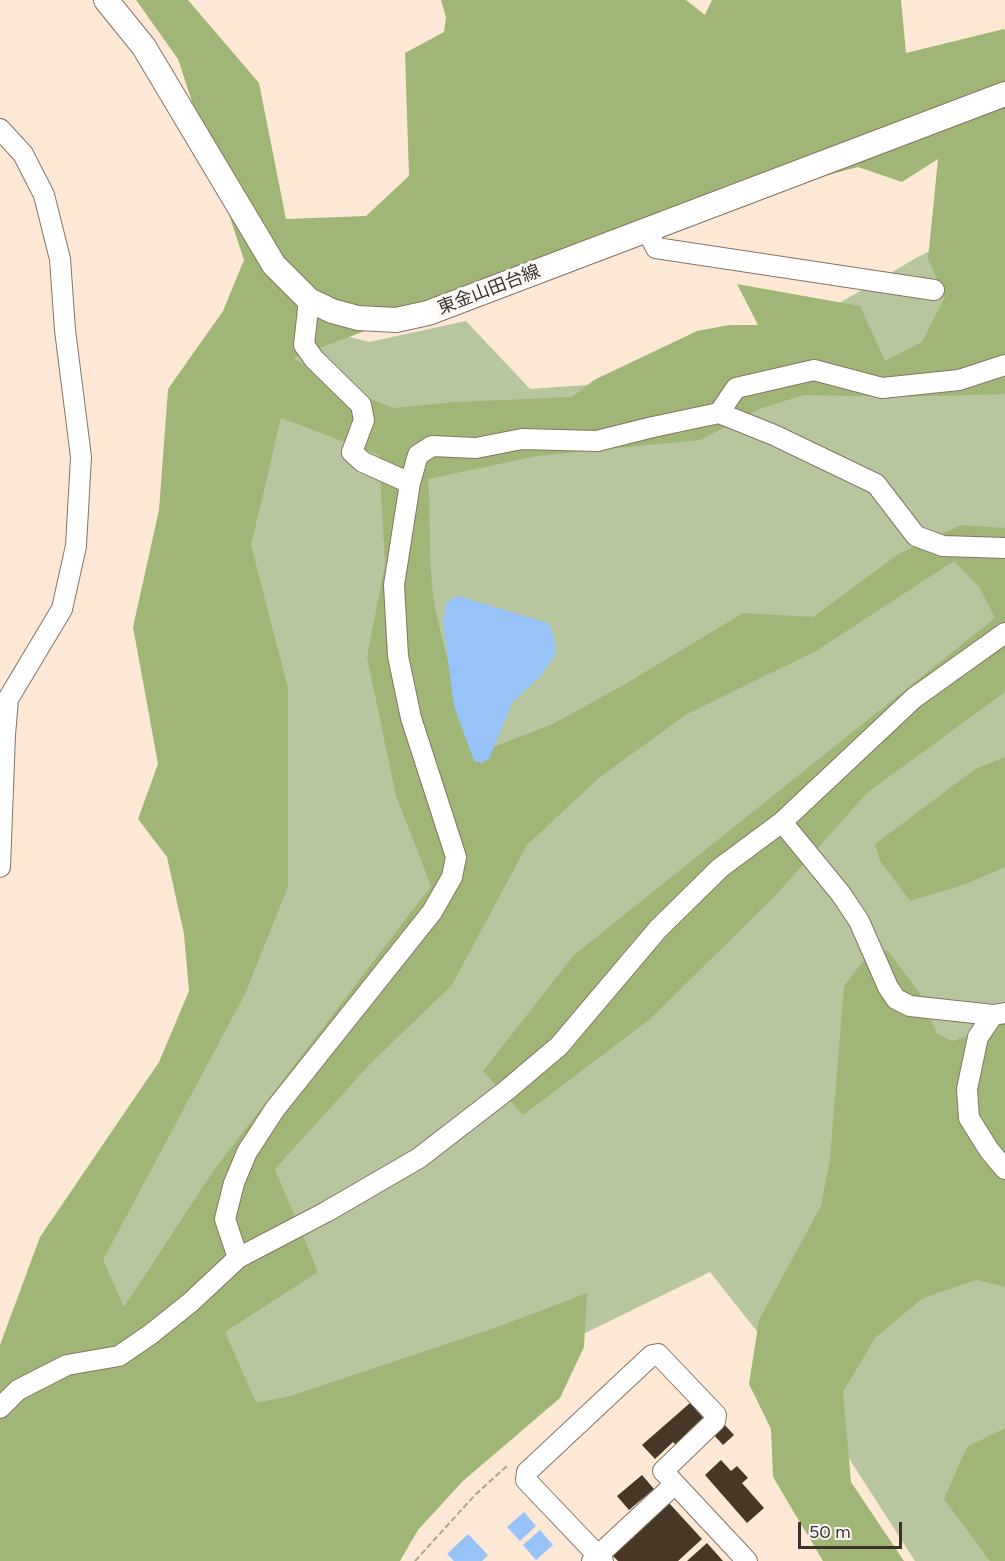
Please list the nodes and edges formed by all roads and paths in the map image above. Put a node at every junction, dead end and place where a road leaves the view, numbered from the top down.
1 (106, 0) edge
2 (1005, 94) edge
3 (0, 129) edge
4 (647, 230) junction
5 (934, 290) dead end
6 (309, 300) junction
7 (1005, 365) edge
8 (719, 413) junction
9 (410, 483) junction
10 (1005, 548) edge
11 (1005, 633) edge
12 (782, 822) junction
13 (0, 867) edge
14 (999, 1014) edge
15 (1005, 1169) edge
16 (238, 1258) junction
17 (0, 1408) edge
18 (508, 1464) dead end
19 (675, 1484) junction
20 (597, 1559) edge
21 (414, 1561) edge
22 (747, 1561) edge

1 - 6 main road, 東金山田台線
2 - 4 main road, 東金山田台線
3 - 13 street
4 - 5 street
4 - 6 main road, 東金山田台線
6 - 9 street
7 - 8 street
8 - 9 street
8 - 10 street
9 - 16 street
11 - 12 street
12 - 14 street
12 - 16 street
14 - 15 street
16 - 17 street
18 - 21 path
19 - 20 street
19 - 20 street
19 - 22 street

